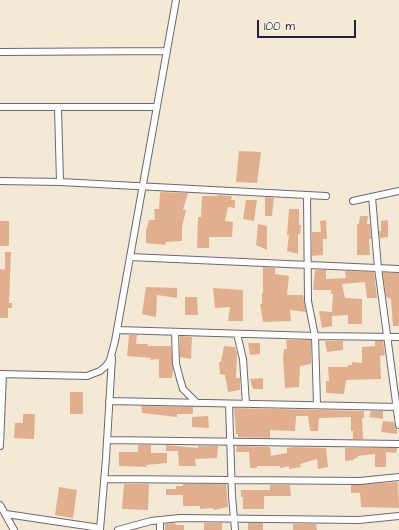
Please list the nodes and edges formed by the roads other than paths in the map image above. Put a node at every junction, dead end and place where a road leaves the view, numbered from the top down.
1 (176, 0) edge
2 (167, 50) junction
3 (0, 52) edge
4 (156, 107) junction
5 (0, 108) edge
6 (58, 108) junction
7 (0, 181) edge
8 (60, 182) junction
9 (142, 186) junction
10 (399, 191) edge
11 (307, 195) junction
12 (326, 196) dead end
13 (372, 197) junction
14 (353, 201) dead end
15 (130, 257) junction
16 (308, 265) junction
17 (378, 268) junction
18 (399, 269) edge
19 (117, 330) junction
20 (176, 332) junction
21 (237, 334) junction
22 (315, 336) junction
23 (387, 337) junction
24 (399, 337) edge
25 (112, 354) junction
26 (1, 374) edge
27 (183, 389) junction
28 (109, 401) junction
29 (178, 402) junction
30 (197, 403) junction
31 (229, 404) junction
32 (246, 404) junction
33 (317, 405) junction
34 (398, 407) edge
35 (399, 425) edge
36 (107, 440) junction
37 (230, 441) junction
38 (399, 444) edge
39 (0, 446) edge
40 (399, 477) edge
41 (105, 479) junction
42 (232, 480) junction
43 (0, 505) edge
44 (6, 514) junction
45 (399, 516) edge
46 (233, 519) junction
47 (160, 520) junction
48 (100, 529) edge
49 (14, 530) edge
50 (118, 530) edge
51 (160, 530) edge
52 (235, 530) edge

1 - 2 street
2 - 3 street
2 - 4 street
4 - 6 street
4 - 9 street
5 - 6 street
6 - 8 street
7 - 8 street
8 - 9 street
9 - 11 street
9 - 15 street
10 - 13 street
11 - 12 street
11 - 16 street
13 - 14 street
13 - 17 street
15 - 16 street
15 - 19 street
16 - 17 street
16 - 22 street
17 - 18 street
17 - 23 street
19 - 20 street
19 - 25 street
20 - 21 street
20 - 27 street
21 - 22 street
21 - 32 street
22 - 23 street
22 - 33 street
23 - 24 street
23 - 34 street
25 - 26 street
25 - 28 street
26 - 39 street
27 - 29 street
27 - 30 street
28 - 29 street
28 - 36 street
29 - 30 street
30 - 31 street
31 - 32 street
31 - 37 street
32 - 33 street
33 - 34 street
34 - 35 street
36 - 37 street
36 - 41 street
37 - 38 street
37 - 42 street
40 - 42 street
41 - 42 street
41 - 48 street
42 - 46 street
43 - 44 street
44 - 48 street
44 - 49 street
45 - 46 street
46 - 47 street
46 - 52 street
47 - 50 street
47 - 51 street

